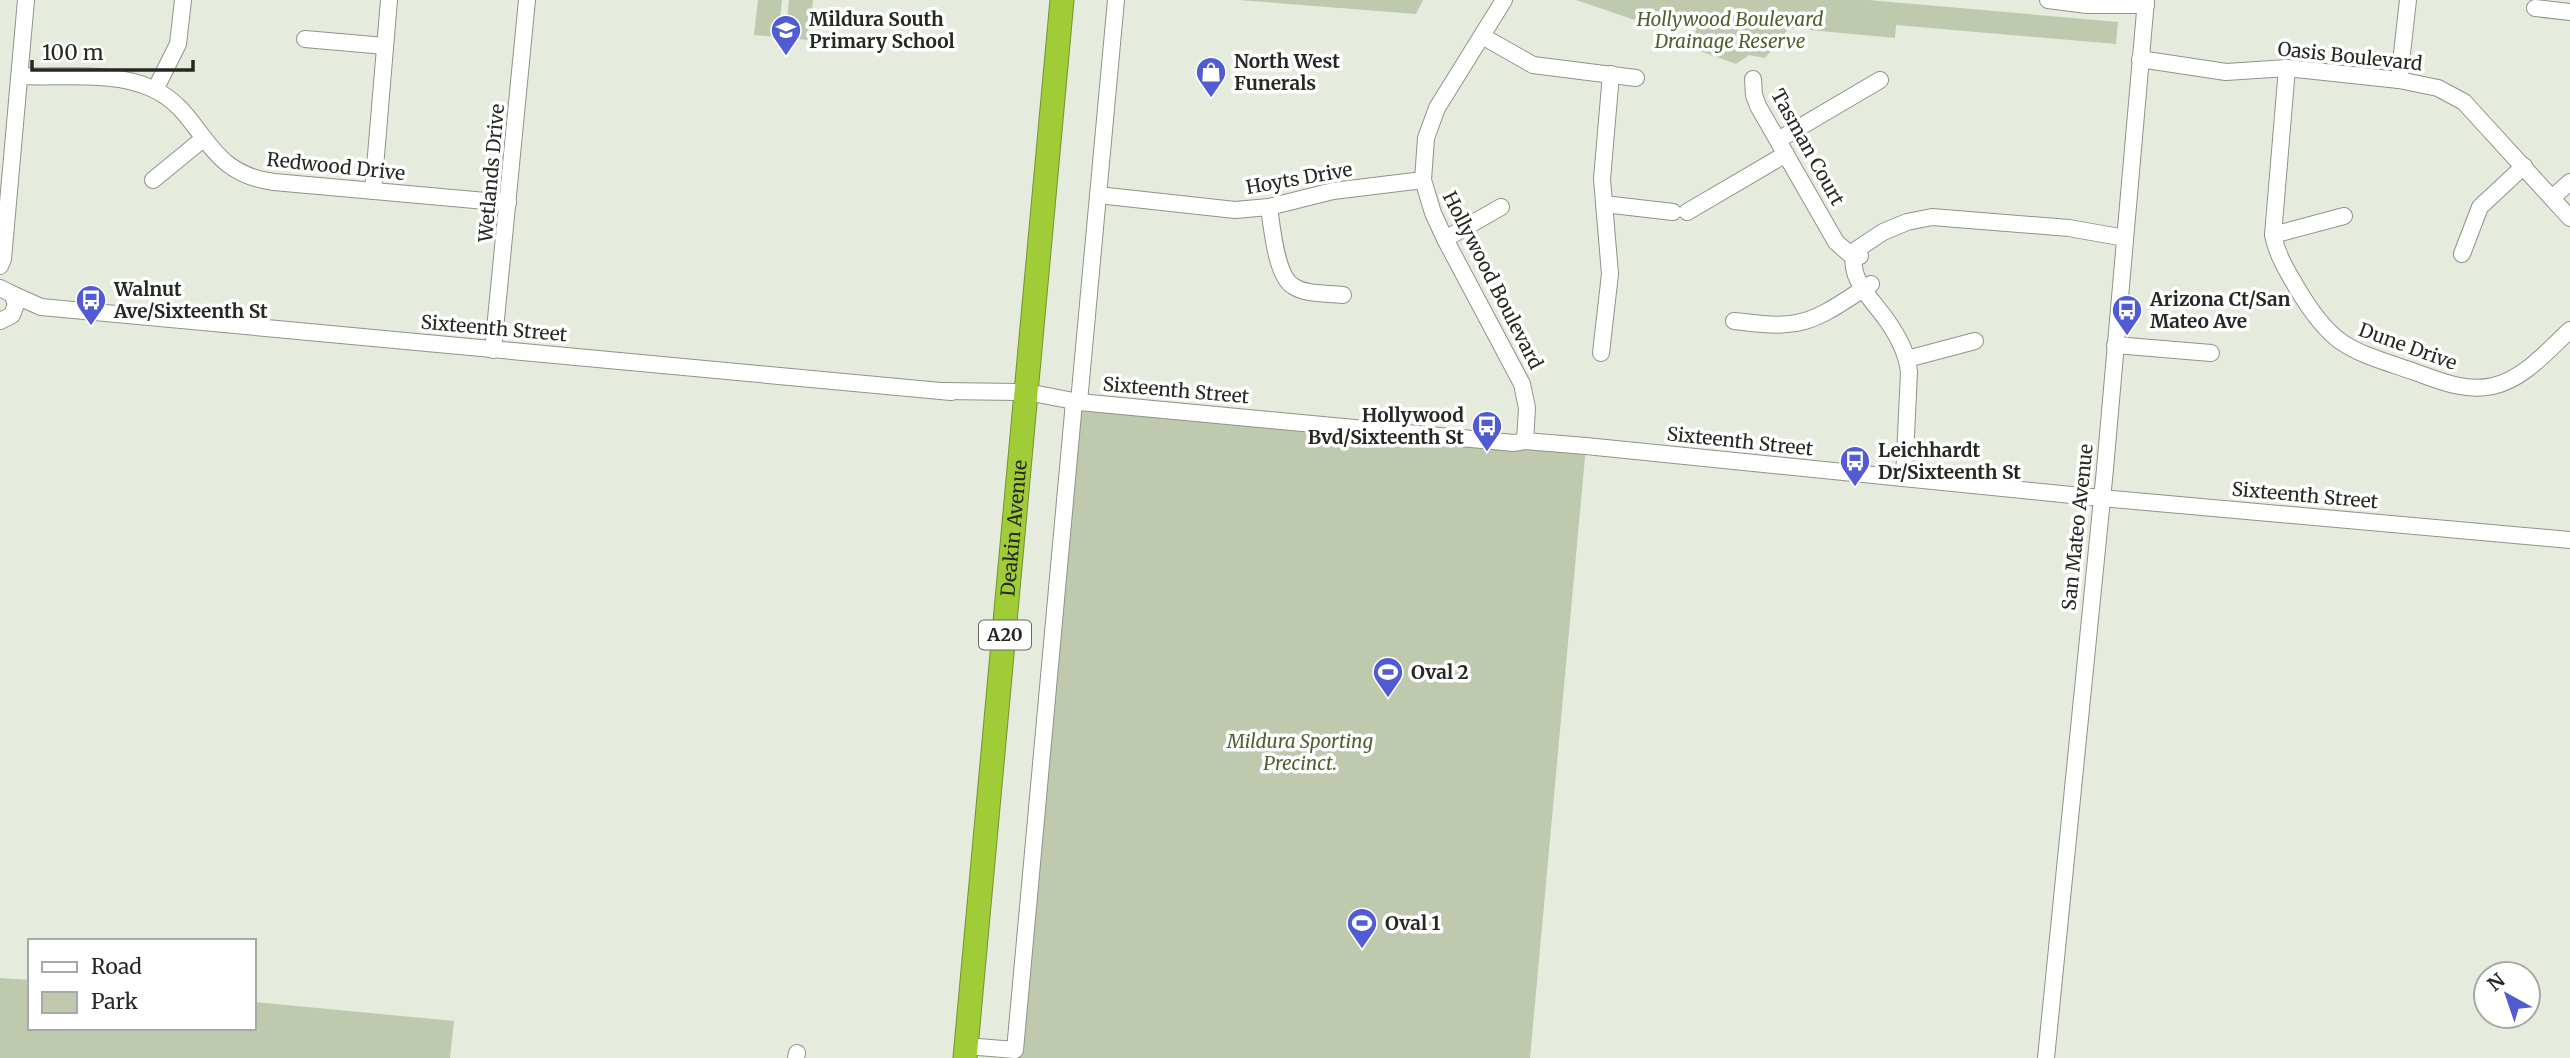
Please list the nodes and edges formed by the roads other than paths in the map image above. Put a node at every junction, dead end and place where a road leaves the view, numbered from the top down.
1 (26, 0) edge
2 (183, 0) edge
3 (389, 0) edge
4 (527, 0) edge
5 (1062, 0) edge
6 (1116, 0) edge
7 (1504, 0) edge
8 (2048, 0) edge
9 (2408, 0) edge
10 (2145, 7) edge
11 (2535, 8) dead end
12 (2570, 12) edge
13 (1482, 36) junction
14 (305, 39) dead end
15 (385, 46) junction
16 (2140, 64) junction
17 (2287, 68) junction
18 (20, 71) junction
19 (1611, 74) junction
20 (1636, 78) dead end
21 (1753, 79) dead end
22 (1880, 80) dead end
23 (2399, 80) junction
24 (155, 90) junction
25 (204, 139) junction
26 (1782, 147) junction
27 (2524, 166) junction
28 (153, 180) dead end
29 (1423, 180) junction
30 (2570, 182) edge
31 (373, 191) junction
32 (1098, 195) junction
33 (2552, 198) junction
34 (508, 203) junction
35 (1604, 204) junction
36 (1501, 207) dead end
37 (1269, 208) junction
38 (2344, 216) dead end
39 (2570, 218) edge
40 (2125, 233) junction
41 (2273, 235) junction
42 (1445, 239) junction
43 (1857, 254) junction
44 (2462, 254) dead end
45 (1, 262) edge
46 (1867, 287) junction
47 (7, 291) edge
48 (1343, 295) dead end
49 (41, 307) junction
50 (1734, 321) dead end
51 (4, 323) edge
52 (2570, 330) edge
53 (1975, 341) dead end
54 (2115, 345) junction
55 (494, 350) junction
56 (1601, 353) dead end
57 (2211, 353) dead end
58 (1907, 359) junction
59 (1026, 399) junction
60 (1077, 402) junction
61 (1519, 442) junction
62 (1900, 478) junction
63 (2101, 498) junction
64 (2570, 540) edge
65 (965, 1052) edge
66 (2046, 1058) edge

1 - 18 street
2 - 24 street
3 - 15 street
4 - 34 street, Wetlands Drive
5 - 59 highway, Deakin Avenue / A20
6 - 32 street
7 - 13 street, Hollywood Boulevard
8 - 10 street
9 - 23 street
10 - 16 street, San Mateo Avenue
11 - 12 street
13 - 19 street
13 - 29 street, Hollywood Boulevard
14 - 15 street
15 - 31 street
16 - 17 street, Oasis Boulevard
16 - 40 street, San Mateo Avenue
17 - 23 street, Oasis Boulevard
17 - 41 street, Dune Drive
18 - 24 street, Redwood Drive
18 - 45 street
19 - 20 street
19 - 35 street
21 - 26 street, Tasman Court
22 - 26 street
23 - 27 street, Oasis Boulevard
24 - 25 street, Redwood Drive
25 - 28 street
25 - 31 street, Redwood Drive
26 - 35 street
26 - 43 street, Tasman Court
27 - 33 street, Oasis Boulevard
27 - 44 street
29 - 37 street, Hoyts Drive
29 - 42 street, Hollywood Boulevard
30 - 33 street
31 - 34 street, Redwood Drive
32 - 37 street, Hoyts Drive
32 - 60 street
33 - 39 street, Oasis Boulevard
34 - 55 street, Wetlands Drive
35 - 56 street
36 - 42 street
37 - 48 street
38 - 41 street
40 - 43 street
40 - 54 street, San Mateo Avenue
41 - 52 street, Dune Drive
42 - 61 street, Hollywood Boulevard
43 - 46 street, Tasman Court
45 - 47 street
46 - 50 street
46 - 58 street, Tasman Court
47 - 49 street, Sixteenth Street
47 - 51 street
49 - 51 street, Sixteenth Street
49 - 55 street, Sixteenth Street
53 - 58 street
54 - 57 street
54 - 63 street, San Mateo Avenue
55 - 59 street, Sixteenth Street
58 - 62 street, Tasman Court
59 - 60 street, Sixteenth Street
59 - 65 highway, Deakin Avenue / A20
60 - 61 street, Sixteenth Street
60 - 65 street
61 - 62 street, Sixteenth Street
62 - 63 street, Sixteenth Street
63 - 64 street, Sixteenth Street
63 - 66 street, San Mateo Avenue

